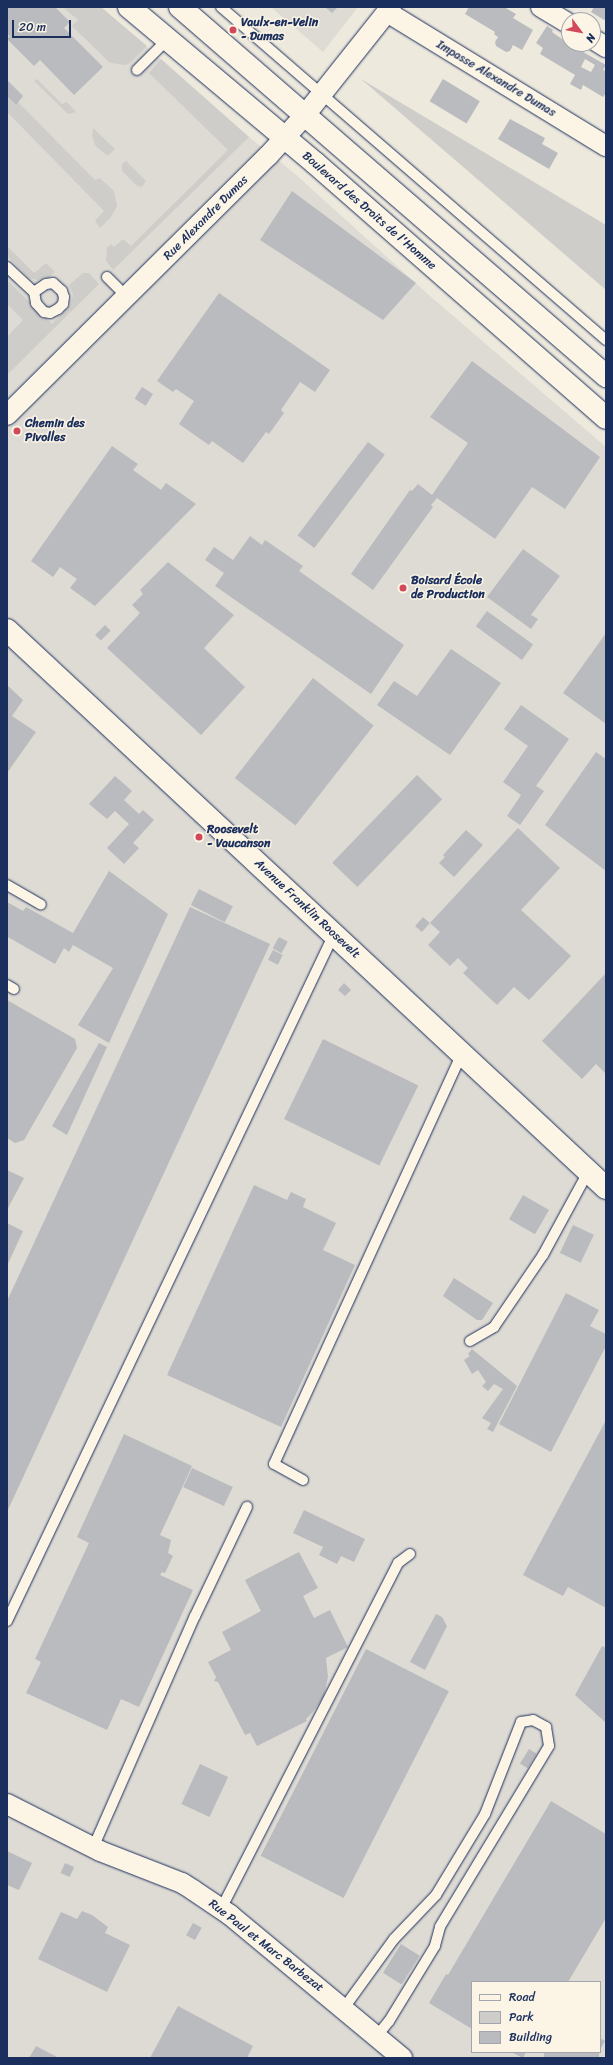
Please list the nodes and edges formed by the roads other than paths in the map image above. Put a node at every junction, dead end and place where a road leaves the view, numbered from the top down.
1 (129, 7) edge
2 (180, 7) edge
3 (221, 7) edge
4 (541, 7) edge
5 (389, 10) edge
6 (561, 19) edge
7 (167, 40) junction
8 (137, 70) dead end
9 (322, 93) junction
10 (305, 115) junction
11 (285, 138) junction
12 (606, 146) edge
13 (7, 267) edge
14 (107, 277) dead end
15 (34, 292) junction
16 (127, 297) junction
17 (606, 340) edge
18 (606, 376) edge
19 (7, 415) edge
20 (606, 418) edge
21 (7, 630) edge
22 (7, 885) edge
23 (41, 905) dead end
24 (334, 934) junction
25 (462, 1054) junction
26 (588, 1172) junction
27 (606, 1188) edge
28 (470, 1341) dead end
29 (303, 1480) dead end
30 (247, 1507) dead end
31 (410, 1554) dead end
32 (7, 1621) edge
33 (7, 1804) edge
34 (93, 1848) junction
35 (221, 1909) junction
36 (344, 2008) junction
37 (377, 2036) junction
38 (402, 2058) edge

1 - 7 main road, Boulevard des Droits de l'Homme
2 - 10 main road
3 - 9 lane
4 - 6 street
5 - 9 street, Rue Alexandre Dumas
5 - 12 street, Impasse Alexandre Dumas
7 - 8 lane
7 - 11 main road, Boulevard des Droits de l'Homme
9 - 10 street, Rue Alexandre Dumas
9 - 17 lane
10 - 11 street, Rue Alexandre Dumas
10 - 18 main road
11 - 16 street, Rue Alexandre Dumas
11 - 20 main road, Boulevard des Droits de l'Homme
13 - 15 lane
14 - 16 lane
15 - 15 lane
16 - 19 street, Rue Alexandre Dumas
21 - 24 main road, Avenue Franklin Roosevelt
22 - 23 lane
24 - 25 main road, Avenue Franklin Roosevelt
24 - 32 lane
25 - 26 main road, Avenue Franklin Roosevelt
25 - 29 lane
26 - 27 main road, Avenue Franklin Roosevelt
26 - 28 lane
30 - 34 lane
31 - 35 lane
33 - 34 street, Rue Paul et Marc Barbezat
34 - 35 street, Rue Paul et Marc Barbezat
35 - 36 street, Rue Paul et Marc Barbezat
36 - 37 street, Rue Paul et Marc Barbezat
36 - 37 lane
37 - 38 street, Rue Paul et Marc Barbezat

